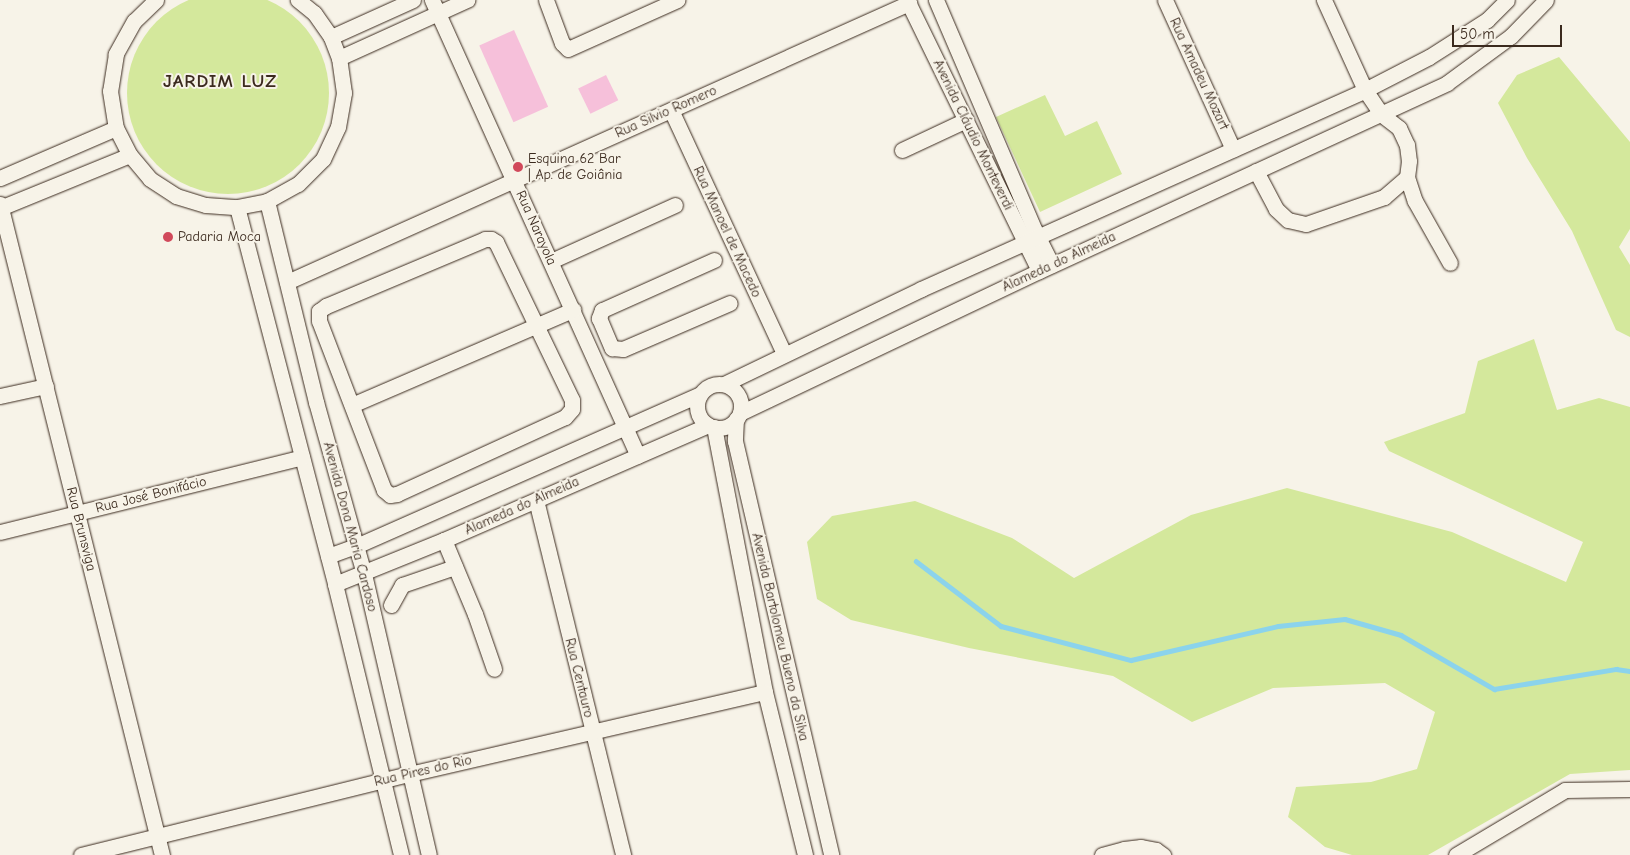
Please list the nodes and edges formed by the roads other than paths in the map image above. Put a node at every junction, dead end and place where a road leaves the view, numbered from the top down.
1 (156, 0) edge
2 (298, 0) edge
3 (413, 0) edge
4 (467, 0) edge
5 (546, 0) edge
6 (676, 0) edge
7 (936, 0) edge
8 (1165, 0) edge
9 (1324, 0) edge
10 (1507, 0) edge
11 (1546, 0) edge
12 (908, 2) edge
13 (435, 6) edge
14 (331, 37) junction
15 (339, 58) junction
16 (1365, 90) junction
17 (670, 110) junction
18 (1381, 114) junction
19 (966, 120) junction
20 (116, 128) junction
21 (1233, 149) junction
22 (902, 150) dead end
23 (130, 156) junction
24 (1256, 171) junction
25 (1407, 177) junction
26 (0, 178) edge
27 (514, 180) junction
28 (267, 201) junction
29 (675, 205) dead end
30 (1, 206) edge
31 (237, 207) junction
32 (1031, 240) junction
33 (714, 260) dead end
34 (551, 261) junction
35 (1450, 263) dead end
36 (1046, 268) junction
37 (287, 282) junction
38 (730, 303) dead end
39 (573, 310) junction
40 (537, 327) junction
41 (605, 332) junction
42 (587, 341) junction
43 (784, 353) junction
44 (724, 384) junction
45 (46, 386) junction
46 (699, 395) junction
47 (0, 396) edge
48 (352, 405) junction
49 (738, 416) junction
50 (625, 426) junction
51 (711, 426) junction
52 (638, 456) junction
53 (302, 457) junction
54 (536, 500) junction
55 (77, 513) junction
56 (0, 532) edge
57 (444, 540) junction
58 (356, 546) junction
59 (328, 556) junction
60 (455, 567) junction
61 (364, 574) junction
62 (335, 584) junction
63 (391, 605) dead end
64 (494, 669) dead end
65 (765, 692) junction
66 (592, 732) junction
67 (409, 774) junction
68 (382, 781) junction
69 (1630, 789) edge
70 (157, 836) junction
71 (81, 855) edge
72 (162, 855) edge
73 (401, 855) edge
74 (429, 855) edge
75 (623, 855) edge
76 (805, 855) edge
77 (831, 855) edge
78 (1102, 855) edge
79 (1163, 855) edge
80 (1456, 855) edge

1 - 20 street
2 - 14 street
3 - 14 street
4 - 13 street
5 - 6 street
7 - 32 street, Avenida Cláudio Monteverdi
8 - 21 street, Rua Amadeu Mozart
9 - 16 street
10 - 16 street
11 - 18 street, Alameda do Almeida
12 - 17 street, Rua Silvio Romero
12 - 19 street, Avenida Cláudio Monteverdi
13 - 15 street
13 - 27 street, Rua Narayola
14 - 15 street
15 - 28 street
16 - 18 street
16 - 21 street
17 - 27 street, Rua Silvio Romero
17 - 43 street, Rua Manoel de Macedo
18 - 24 street, Alameda do Almeida
18 - 25 street
19 - 22 street
19 - 32 street, Avenida Cláudio Monteverdi
20 - 23 street
20 - 26 street
21 - 32 street
23 - 30 street
23 - 31 street
24 - 25 street
24 - 36 street, Alameda do Almeida
25 - 35 street
27 - 34 street, Rua Narayola
27 - 37 street, Rua Silvio Romero
28 - 31 street
28 - 37 street, Avenida Dona Maria Cardoso
29 - 34 street
30 - 45 street, Rua Brunsviga
31 - 53 street, Avenida Dona Maria Cardoso
32 - 36 street, Avenida Cláudio Monteverdi
32 - 43 street
33 - 41 street
34 - 39 street, Rua Narayola
36 - 49 street, Alameda do Almeida
37 - 58 street, Avenida Dona Maria Cardoso
38 - 41 street
39 - 40 street
39 - 42 street, Rua Narayola
40 - 48 street
40 - 48 street
40 - 48 street
41 - 42 street
42 - 50 street, Rua Narayola
43 - 44 street
44 - 46 street
44 - 49 street
45 - 47 street
45 - 55 street, Rua Brunsviga
46 - 50 street
46 - 51 street
49 - 51 street
49 - 77 street, Avenida Bartolomeu Bueno da Silva
50 - 52 street, Rua Narayola
50 - 58 street
51 - 52 street, Alameda do Almeida
51 - 65 street, Avenida Bartolomeu Bueno da Silva
52 - 54 street, Alameda do Almeida
53 - 55 street, Rua José Bonifácio
53 - 59 street, Avenida Dona Maria Cardoso
54 - 57 street, Alameda do Almeida
54 - 66 street, Rua Centauro
55 - 56 street, Rua José Bonifácio
55 - 70 street, Rua Brunsviga
57 - 60 street
57 - 61 street, Alameda do Almeida
58 - 59 street
58 - 61 street, Avenida Dona Maria Cardoso
59 - 62 street, Avenida Dona Maria Cardoso
60 - 63 street
60 - 64 street
61 - 62 street, Alameda do Almeida
61 - 67 street, Avenida Dona Maria Cardoso
62 - 68 street, Avenida Dona Maria Cardoso
65 - 66 street, Rua Pires do Rio
65 - 76 street, Avenida Bartolomeu Bueno da Silva
66 - 67 street, Rua Pires do Rio
66 - 75 street, Rua Centauro
67 - 68 street, Rua Pires do Rio
67 - 74 street, Avenida Dona Maria Cardoso
68 - 70 street, Rua Pires do Rio
68 - 73 street, Avenida Dona Maria Cardoso
69 - 80 street
70 - 71 street, Rua Pires do Rio
70 - 72 street, Rua Brunsviga
78 - 79 street

